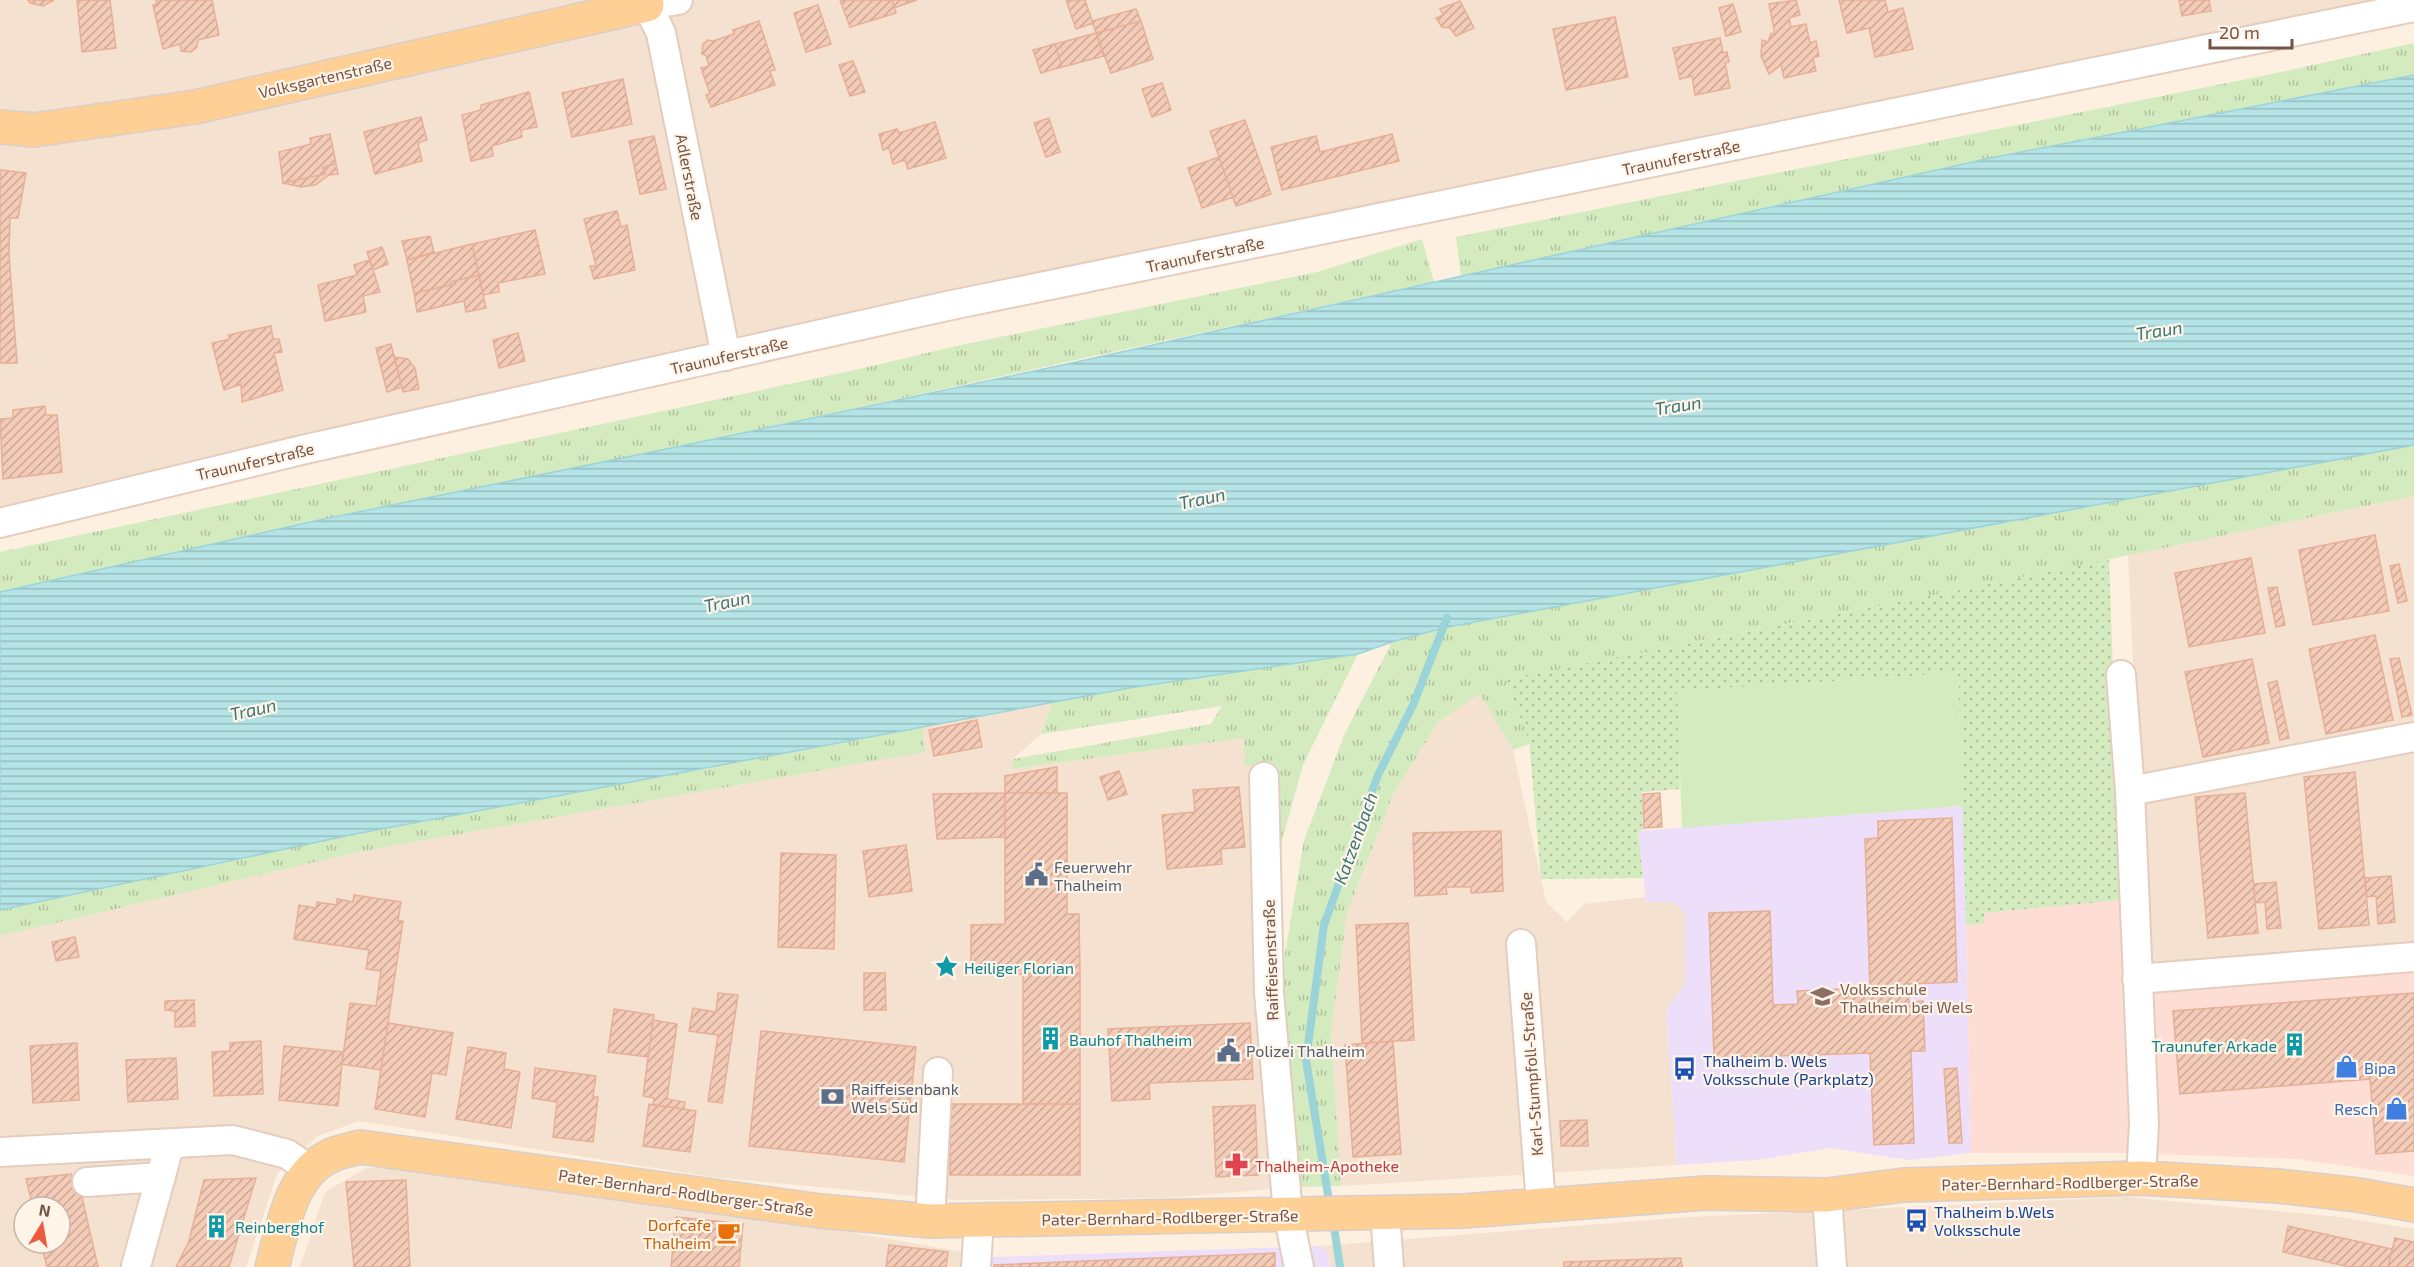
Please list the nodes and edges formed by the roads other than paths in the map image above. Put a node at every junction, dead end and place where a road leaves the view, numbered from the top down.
1 (657, 2) edge
2 (2414, 7) edge
3 (0, 127) edge
4 (726, 356) junction
5 (0, 523) edge
6 (2121, 675) dead end
7 (2414, 737) edge
8 (1264, 777) dead end
9 (2130, 791) junction
10 (1521, 944) dead end
11 (2414, 957) edge
12 (2137, 979) junction
13 (939, 1072) dead end
14 (170, 1143) junction
15 (0, 1152) edge
16 (310, 1170) junction
17 (161, 1177) junction
18 (2141, 1178) junction
19 (87, 1182) dead end
20 (1904, 1185) junction
21 (1706, 1193) junction
22 (1827, 1195) junction
23 (1541, 1204) junction
24 (2414, 1205) edge
25 (1385, 1213) junction
26 (1288, 1214) junction
27 (930, 1221) junction
28 (979, 1221) junction
29 (136, 1266) edge
30 (272, 1267) edge
31 (976, 1267) edge
32 (1299, 1267) edge
33 (1389, 1267) edge
34 (1832, 1267) edge

1 - 3 main road, Volksgartenstraße
1 - 4 street, Adlerstraße
2 - 4 street, Traunuferstraße
4 - 5 street, Traunuferstraße
6 - 9 street
7 - 9 street
8 - 26 street, Raiffeisenstraße
9 - 12 street
10 - 23 street, Karl-Stumpfoll-Straße
11 - 12 street
12 - 18 street
13 - 27 street
14 - 15 street
14 - 16 street
14 - 17 street
16 - 27 main road, Pater-Bernhard-Rodlberger-Straße
16 - 30 main road
17 - 19 street
17 - 29 street
18 - 20 main road, Pater-Bernhard-Rodlberger-Straße
18 - 24 main road, Pater-Bernhard-Rodlberger-Straße
20 - 21 main road, Pater-Bernhard-Rodlberger-Straße
20 - 22 main road, Pater-Bernhard-Rodlberger-Straße
21 - 22 main road, Pater-Bernhard-Rodlberger-Straße
21 - 23 main road, Pater-Bernhard-Rodlberger-Straße
22 - 34 street
23 - 25 main road, Pater-Bernhard-Rodlberger-Straße
25 - 26 main road, Pater-Bernhard-Rodlberger-Straße
25 - 33 street
26 - 28 main road, Pater-Bernhard-Rodlberger-Straße
26 - 32 street, Raiffeisenstraße
27 - 28 main road, Pater-Bernhard-Rodlberger-Straße
28 - 31 street

